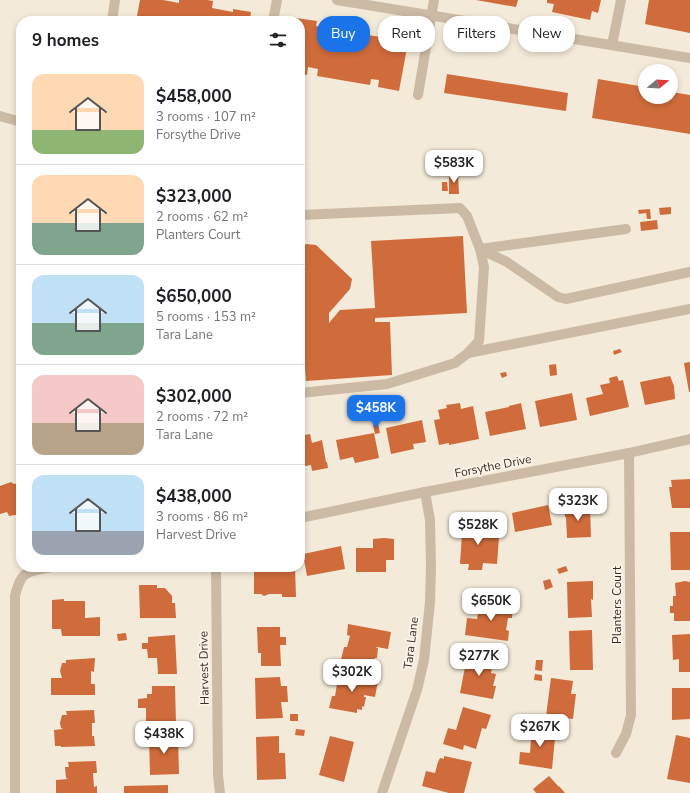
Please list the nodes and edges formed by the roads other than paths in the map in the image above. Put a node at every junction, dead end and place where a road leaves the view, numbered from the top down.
1 (115, 0) edge
2 (277, 0) edge
3 (337, 0) edge
4 (434, 0) edge
5 (621, 0) edge
6 (113, 16) edge
7 (274, 16) edge
8 (431, 16) joint
9 (435, 17) edge
10 (612, 45) junction
11 (425, 52) edge
12 (690, 58) edge
13 (418, 95) dead end
14 (0, 116) edge
15 (16, 121) edge
16 (305, 215) edge
17 (626, 228) dead end
18 (480, 249) junction
19 (690, 272) edge
20 (690, 309) edge
21 (468, 353) junction
22 (305, 392) edge
23 (690, 439) edge
24 (629, 453) junction
25 (425, 492) junction
26 (305, 517) edge
27 (27, 572) edge
28 (216, 572) edge
29 (616, 753) dead end
30 (15, 793) edge
31 (220, 793) edge
32 (382, 793) edge

1 - 6 street
2 - 7 street
3 - 8 street
4 - 8 street
5 - 10 street
9 - 10 street
10 - 12 street
11 - 13 street
14 - 15 street
16 - 18 street
17 - 18 street
18 - 19 street
18 - 21 street
20 - 21 street
21 - 22 street
23 - 24 street, Forsythe Drive
24 - 25 street, Forsythe Drive
24 - 29 street, Planters Court
25 - 26 street, Forsythe Drive
25 - 32 street, Tara Lane
27 - 30 street
28 - 31 street, Harvest Drive

